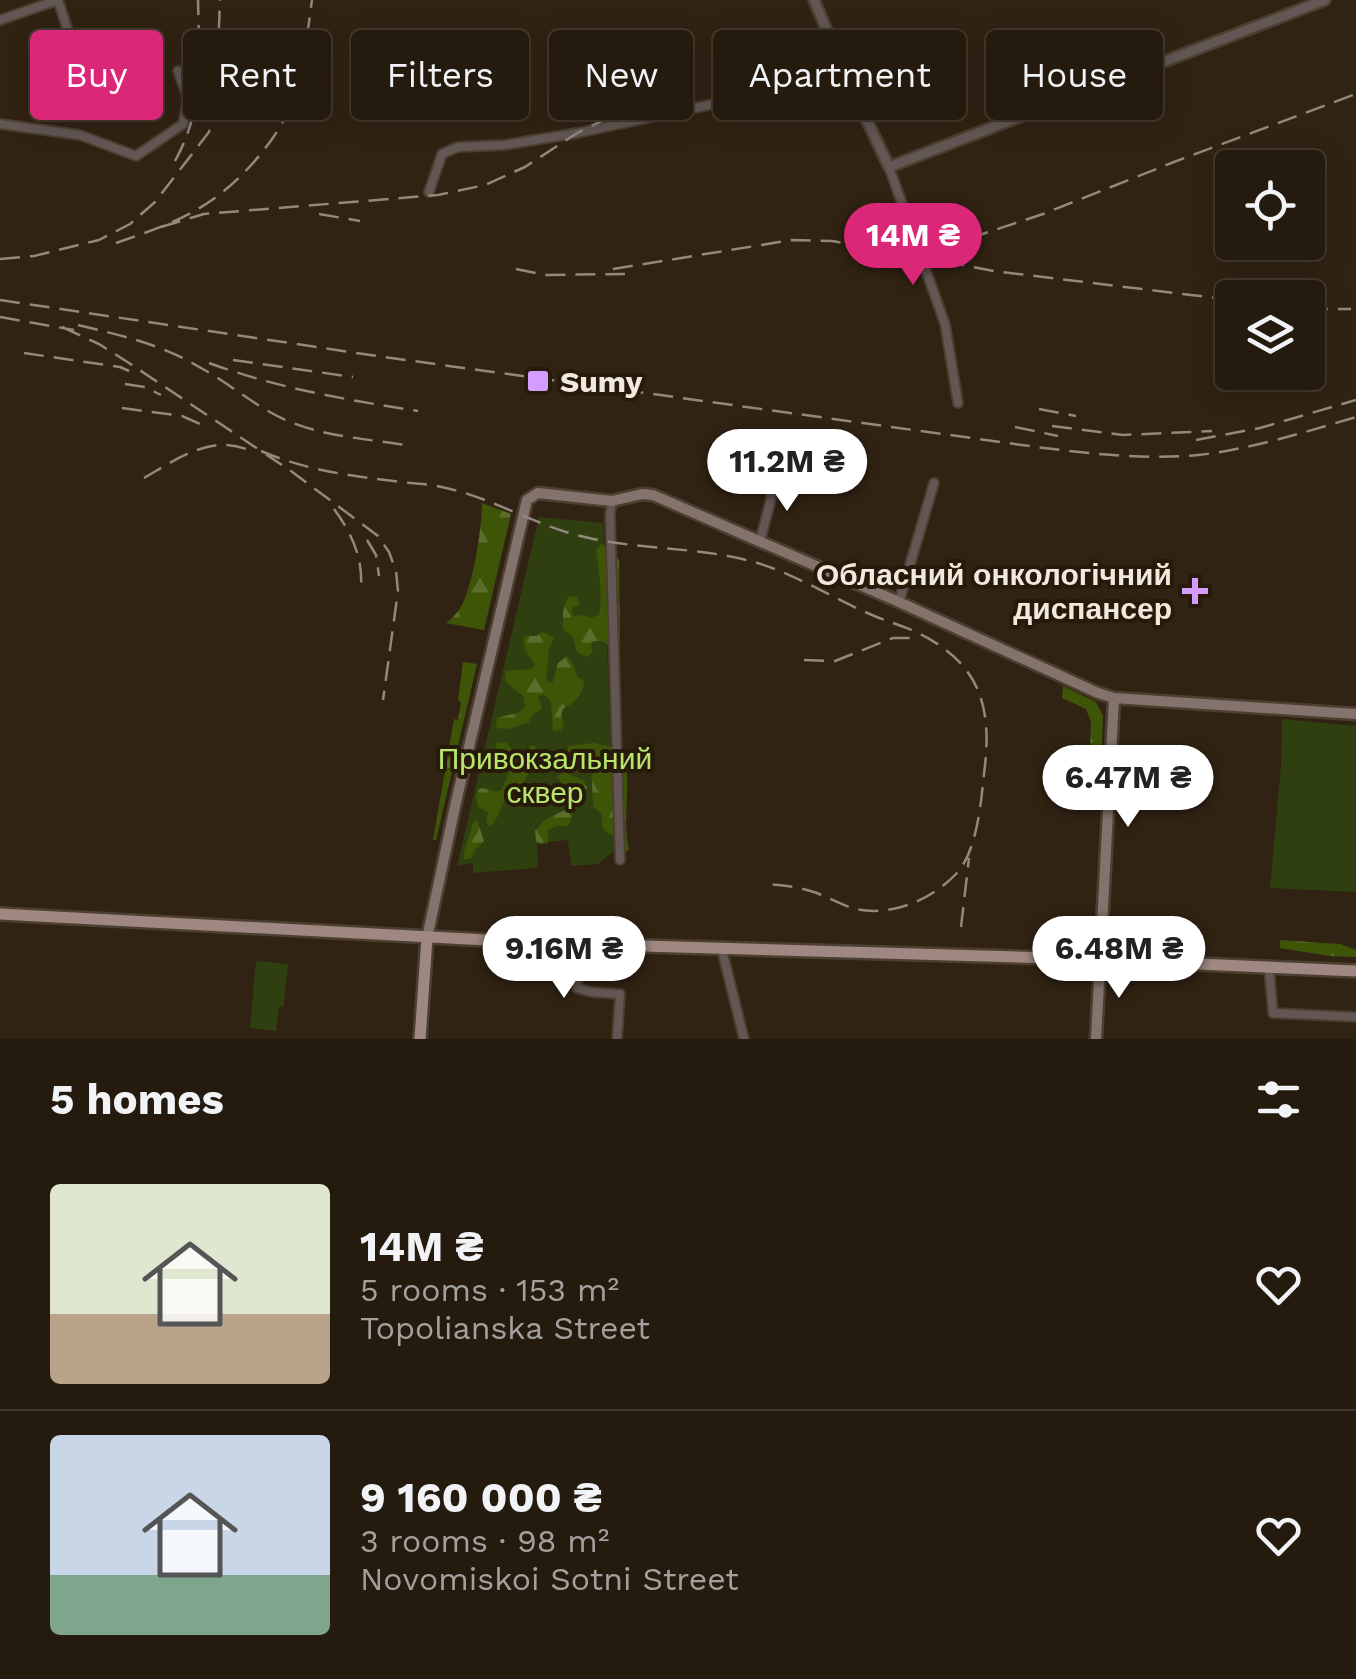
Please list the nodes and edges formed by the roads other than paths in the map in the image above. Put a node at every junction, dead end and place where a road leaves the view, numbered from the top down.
1 (58, 0) edge
2 (814, 0) edge
3 (1325, 0) edge
4 (0, 20) edge
5 (68, 30) edge
6 (827, 30) edge
7 (178, 71) dead end
8 (713, 104) edge
9 (867, 120) edge
10 (0, 124) edge
11 (889, 168) junction
12 (428, 192) dead end
13 (958, 404) dead end
14 (781, 464) dead end
15 (934, 483) dead end
16 (612, 501) junction
17 (760, 541) junction
18 (899, 602) junction
19 (1114, 698) junction
20 (1356, 714) edge
21 (620, 860) dead end
22 (0, 914) edge
23 (427, 938) junction
24 (578, 945) junction
25 (722, 950) junction
26 (1102, 960) junction
27 (1269, 968) junction
28 (1356, 971) edge
29 (1356, 1017) edge
30 (420, 1039) edge
31 (617, 1039) edge
32 (744, 1039) edge
33 (1096, 1039) edge

1 - 4 street
1 - 5 street
2 - 6 street
3 - 11 street
7 - 10 street
8 - 12 street
9 - 11 street
11 - 13 street
14 - 17 street
15 - 18 street
16 - 17 main road
16 - 21 street
16 - 23 main road
17 - 18 main road
18 - 19 main road
19 - 20 main road
19 - 26 main road
22 - 23 main road
23 - 24 main road
23 - 30 main road
24 - 25 main road
24 - 31 street
25 - 26 main road
25 - 32 street
26 - 27 main road
26 - 33 main road
27 - 28 main road
27 - 29 street

